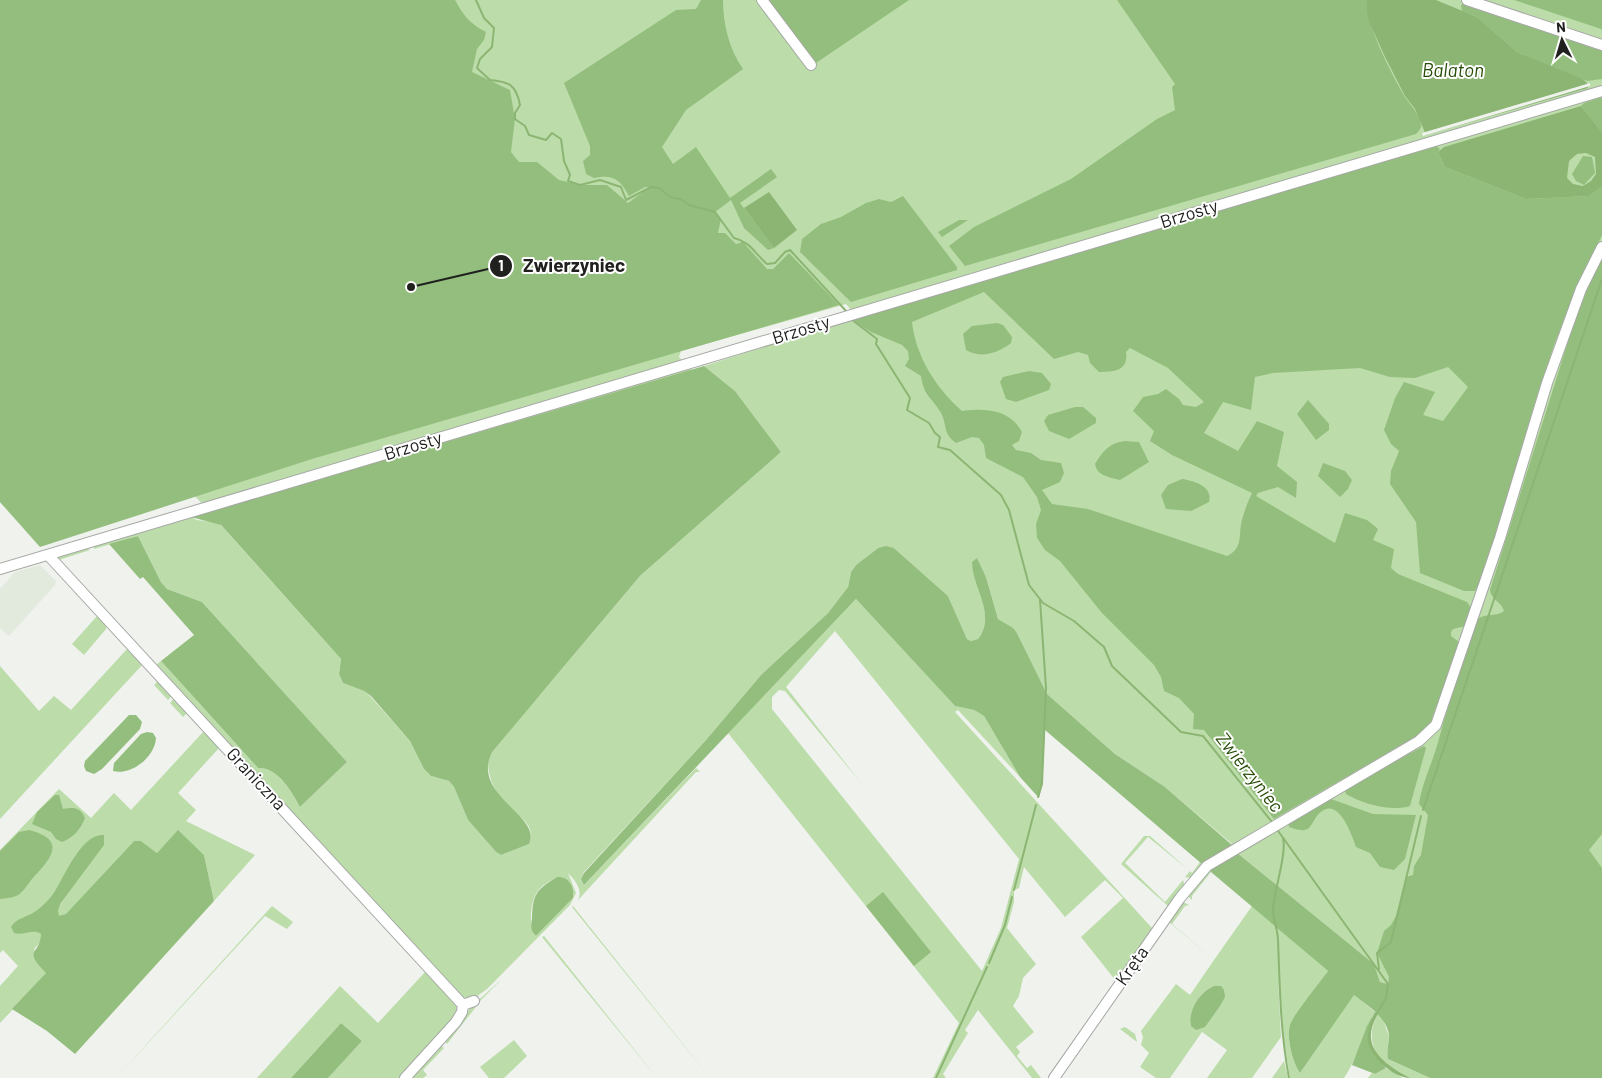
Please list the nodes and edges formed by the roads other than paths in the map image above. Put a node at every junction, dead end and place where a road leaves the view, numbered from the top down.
1 (762, 0) edge
2 (1467, 0) edge
3 (1602, 45) edge
4 (811, 65) dead end
5 (1602, 91) edge
6 (1602, 248) edge
7 (48, 555) junction
8 (0, 569) edge
9 (474, 1001) dead end
10 (463, 1005) junction
11 (405, 1078) edge
12 (1054, 1078) edge

1 - 4 street
2 - 3 street
5 - 7 street, Brzosty
6 - 12 street, Kręta
7 - 8 street, Brzosty
7 - 10 street, Graniczna
9 - 10 street
10 - 11 street

